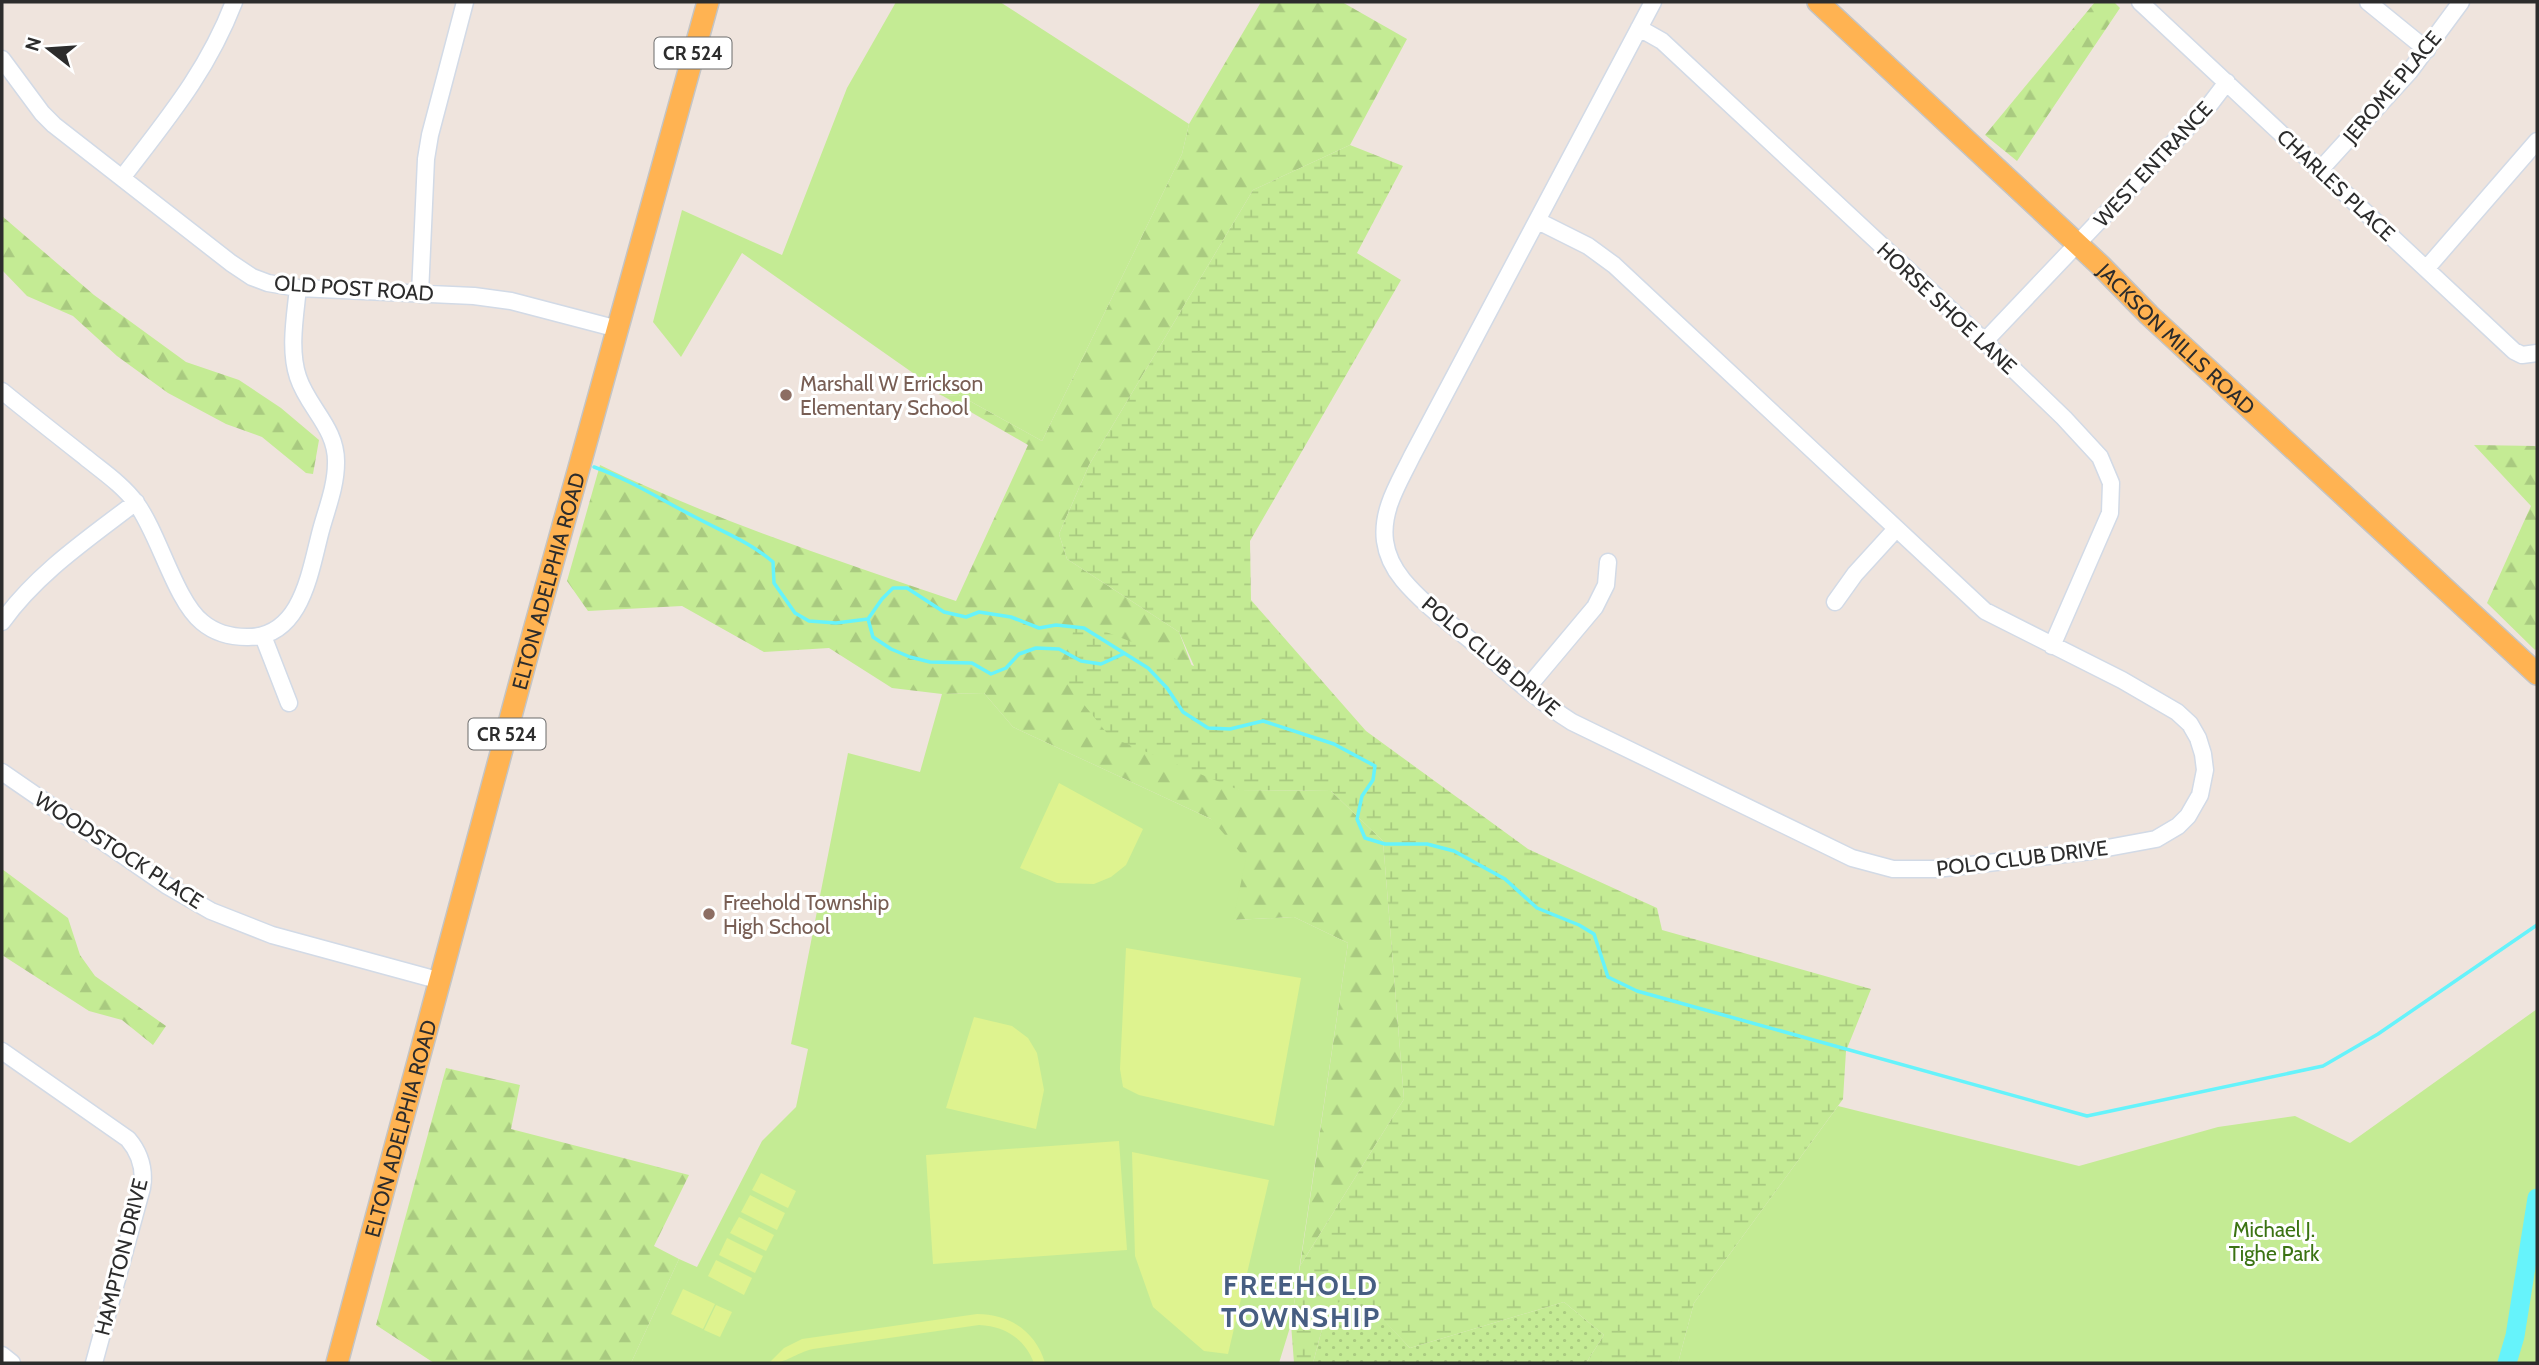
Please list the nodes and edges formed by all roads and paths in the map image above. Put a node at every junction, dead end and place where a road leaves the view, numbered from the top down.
1 (234, 2) edge
2 (465, 2) edge
3 (708, 2) edge
4 (1653, 2) edge
5 (1818, 2) edge
6 (2140, 2) edge
7 (2368, 2) edge
8 (2461, 2) edge
9 (1639, 28) junction
10 (2427, 50) junction
11 (2, 59) edge
12 (2227, 82) junction
13 (2537, 141) edge
14 (2320, 170) junction
15 (122, 178) junction
16 (1538, 221) junction
17 (2077, 244) junction
18 (2426, 268) junction
19 (298, 288) junction
20 (420, 294) junction
21 (618, 329) junction
22 (1984, 342) junction
23 (2537, 354) edge
24 (2, 391) edge
25 (136, 502) junction
26 (1895, 529) junction
27 (1608, 562) dead end
28 (1835, 602) dead end
29 (2, 622) edge
30 (262, 636) junction
31 (2052, 646) junction
32 (2537, 674) edge
33 (1527, 688) junction
34 (289, 703) dead end
35 (2, 772) edge
36 (441, 981) junction
37 (2, 1051) edge
38 (2, 1355) edge
39 (12, 1363) edge
40 (94, 1363) edge
41 (337, 1363) edge

1 - 15 street
2 - 20 street
3 - 21 main road, ELTON ADELPHIA ROAD / CR 524
4 - 9 street, POLO CLUB DRIVE
5 - 17 main road, JACKSON MILLS ROAD
6 - 12 street, CHARLES PLACE
7 - 10 street
8 - 10 street, JEROME PLACE
9 - 16 street, POLO CLUB DRIVE
9 - 22 street, HORSE SHOE LANE
10 - 14 street, JEROME PLACE
11 - 15 street, OLD POST ROAD
12 - 14 street, CHARLES PLACE
12 - 17 street, WEST ENTRANCE
13 - 18 street
14 - 18 street, CHARLES PLACE
15 - 19 street, OLD POST ROAD
16 - 26 street, POLO CLUB DRIVE
16 - 33 street, POLO CLUB DRIVE
17 - 22 street, WEST ENTRANCE
17 - 32 main road, JACKSON MILLS ROAD
18 - 23 street, CHARLES PLACE
19 - 20 street, OLD POST ROAD
19 - 30 street
20 - 21 street, OLD POST ROAD
21 - 36 main road, ELTON ADELPHIA ROAD / CR 524
22 - 31 street, HORSE SHOE LANE
24 - 25 street
25 - 29 street
25 - 30 street
26 - 28 street
26 - 31 street, POLO CLUB DRIVE
27 - 33 street
30 - 34 street
31 - 33 street, POLO CLUB DRIVE
35 - 36 street, WOODSTOCK PLACE
36 - 41 main road, ELTON ADELPHIA ROAD / CR 524
37 - 40 street, HAMPTON DRIVE
38 - 39 street

